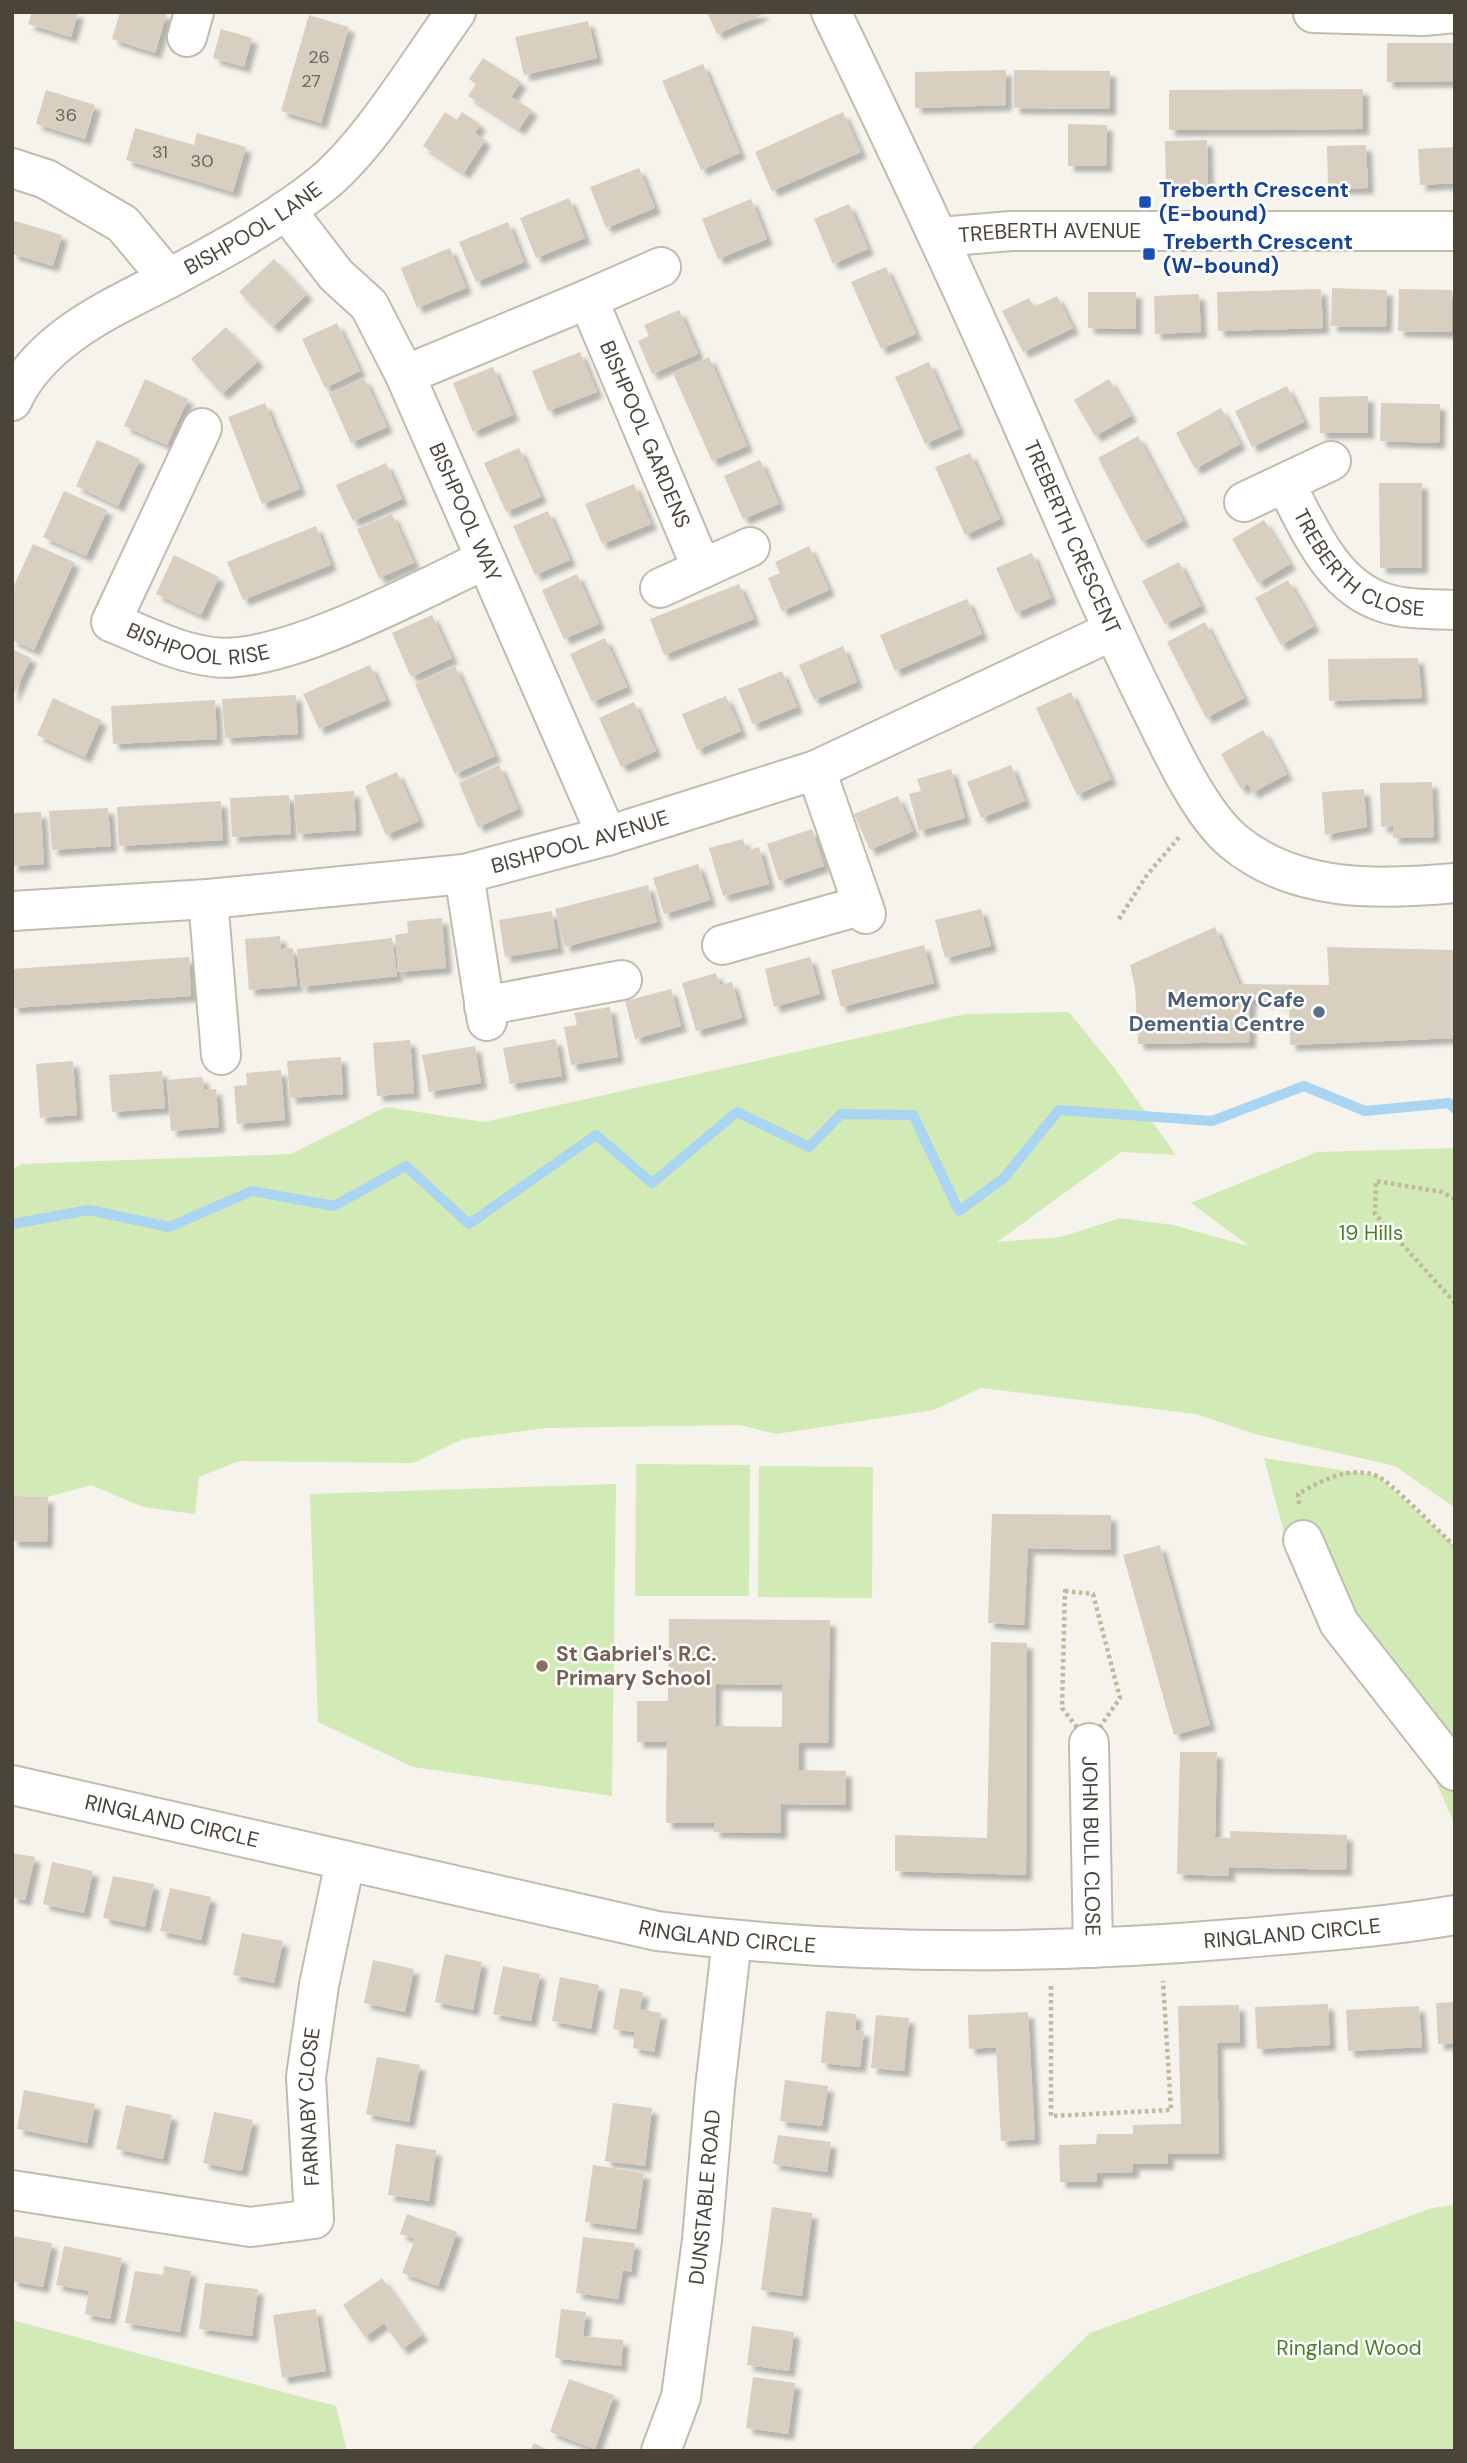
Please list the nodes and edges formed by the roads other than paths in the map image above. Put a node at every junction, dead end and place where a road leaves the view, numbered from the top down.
1 (456, 12) edge
2 (831, 12) edge
3 (1313, 13) edge
4 (1455, 13) edge
5 (12, 168) edge
6 (286, 210) junction
7 (1455, 231) edge
8 (940, 237) junction
9 (661, 268) dead end
10 (169, 278) junction
11 (588, 299) junction
12 (405, 375) junction
13 (12, 401) edge
14 (202, 428) dead end
15 (1331, 461) dead end
16 (1285, 483) junction
17 (1244, 502) dead end
18 (750, 547) dead end
19 (484, 560) junction
20 (702, 569) junction
21 (660, 588) dead end
22 (1455, 610) edge
23 (1112, 631) junction
24 (816, 770) junction
25 (607, 836) junction
26 (464, 874) junction
27 (1455, 883) edge
28 (208, 899) junction
29 (12, 911) edge
30 (722, 945) dead end
31 (622, 980) dead end
32 (220, 1055) dead end
33 (1303, 1540) road end
34 (1089, 1743) road end
35 (1455, 1771) edge
36 (12, 1785) edge
37 (345, 1862) junction
38 (1455, 1914) edge
39 (732, 1940) junction
40 (1093, 1948) junction
41 (12, 2190) edge
42 (661, 2451) edge

1 - 6 street, BISHPOOL LANE
2 - 8 street, TREBERTH CRESCENT
3 - 4 street
5 - 10 street
6 - 10 street, BISHPOOL LANE
6 - 12 street, BISHPOOL WAY
7 - 8 street, TREBERTH AVENUE
8 - 23 street, TREBERTH CRESCENT
9 - 11 street
10 - 13 street, BISHPOOL LANE
11 - 12 street
11 - 20 street, BISHPOOL GARDENS
12 - 19 street, BISHPOOL WAY
14 - 19 street, BISHPOOL RISE
15 - 16 street, TREBERTH CLOSE
16 - 17 street, TREBERTH CLOSE
16 - 22 street, TREBERTH CLOSE
18 - 20 street
19 - 25 street, BISHPOOL WAY
20 - 21 street
23 - 24 street, BISHPOOL AVENUE
23 - 27 street, TREBERTH CRESCENT
24 - 25 street, BISHPOOL AVENUE
24 - 30 street
25 - 26 street, BISHPOOL AVENUE
26 - 28 street, BISHPOOL AVENUE
26 - 31 street
28 - 29 street, BISHPOOL AVENUE
28 - 32 street
33 - 35 street
34 - 40 street, JOHN BULL CLOSE
36 - 37 street, RINGLAND CIRCLE
37 - 39 street, RINGLAND CIRCLE
37 - 41 street, FARNABY CLOSE
38 - 40 street, RINGLAND CIRCLE
39 - 40 street, RINGLAND CIRCLE
39 - 42 street, DUNSTABLE ROAD

